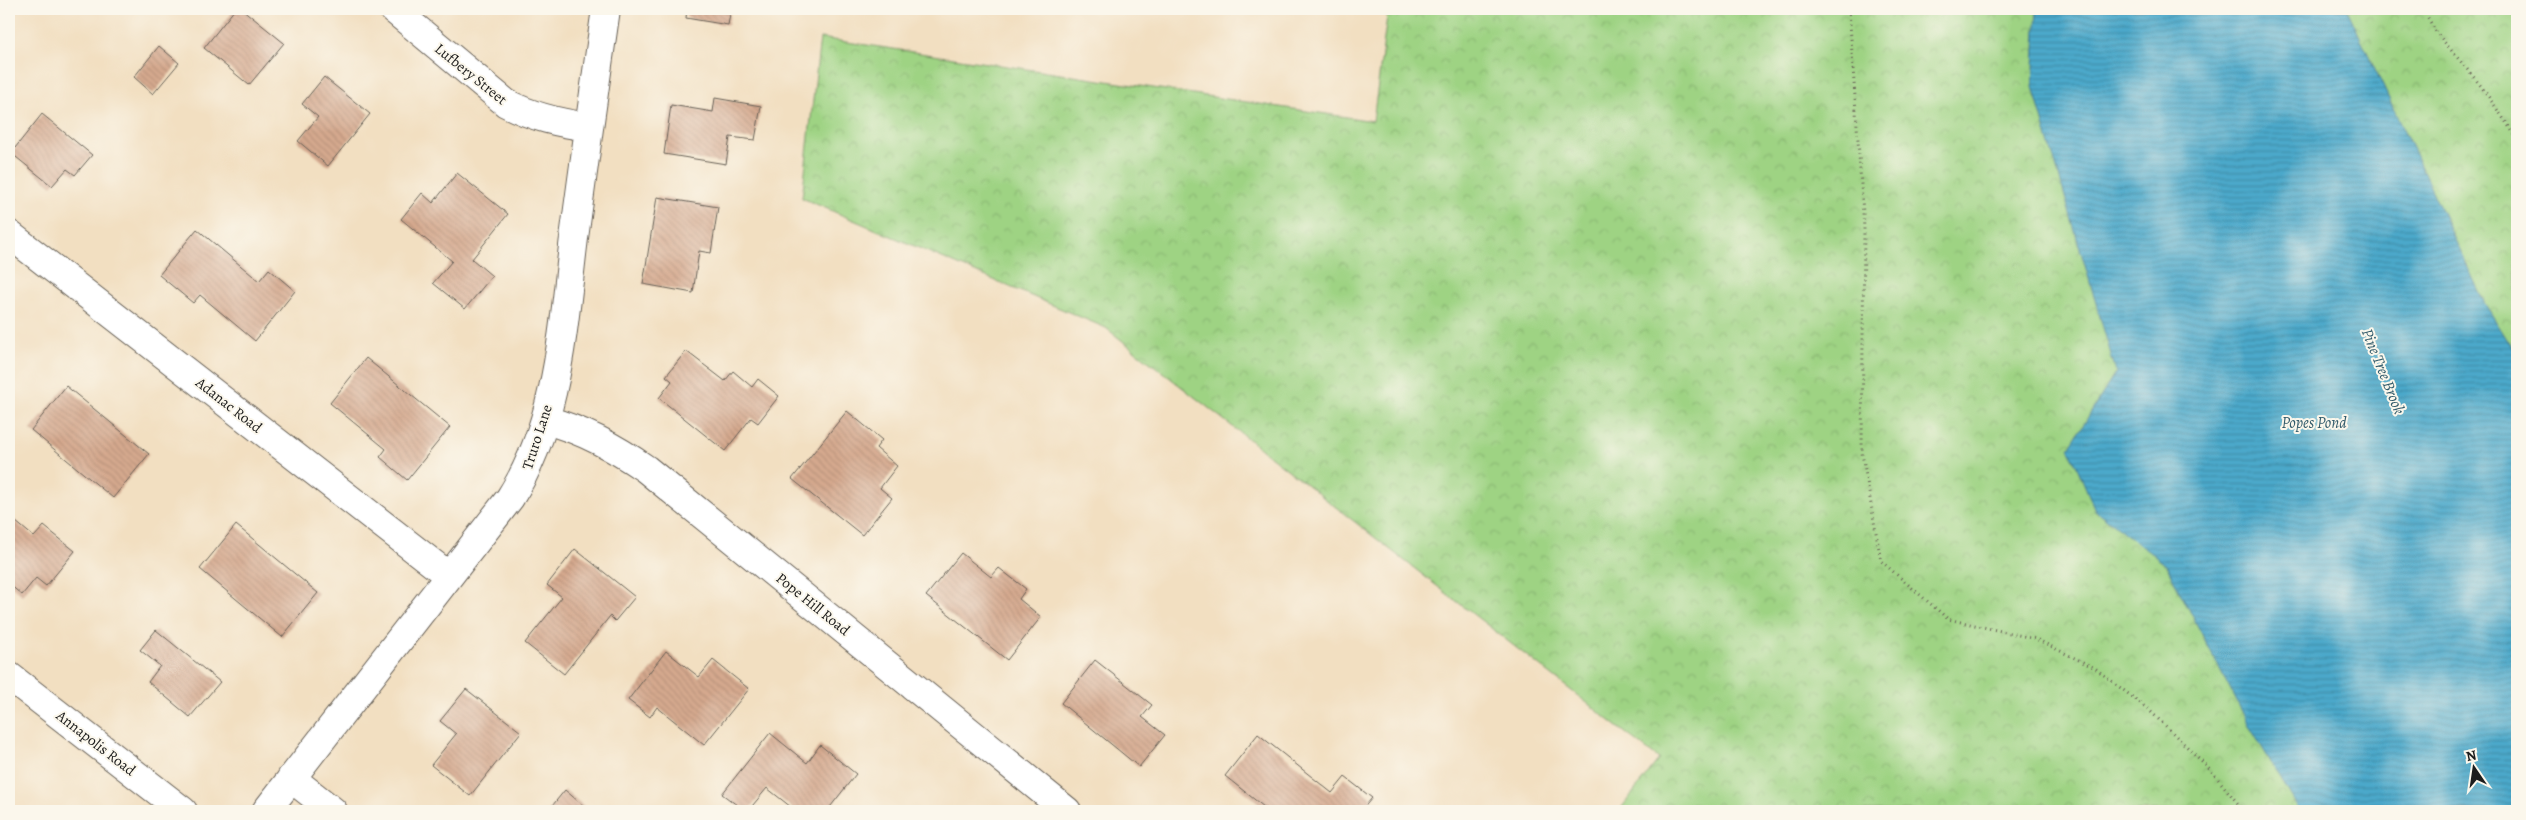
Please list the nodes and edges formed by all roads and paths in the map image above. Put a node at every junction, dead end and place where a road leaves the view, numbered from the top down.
1 (393, 9) edge
2 (606, 9) edge
3 (1849, 9) edge
4 (2423, 9) edge
5 (589, 127) junction
6 (2517, 138) edge
7 (9, 234) edge
8 (545, 420) junction
9 (449, 576) junction
10 (9, 676) edge
11 (291, 778) junction
12 (183, 811) edge
13 (266, 811) edge
14 (333, 811) edge
15 (1067, 811) edge
16 (2244, 811) edge

1 - 5 street, Lufbery Street
2 - 5 street, Truro Lane
3 - 16 path
4 - 6 path
5 - 8 street, Truro Lane
7 - 9 street, Adanac Road
8 - 9 street, Truro Lane
8 - 15 street, Pope Hill Road
9 - 11 street, Truro Lane
10 - 12 street, Annapolis Road
11 - 13 street, Truro Lane
11 - 14 street

